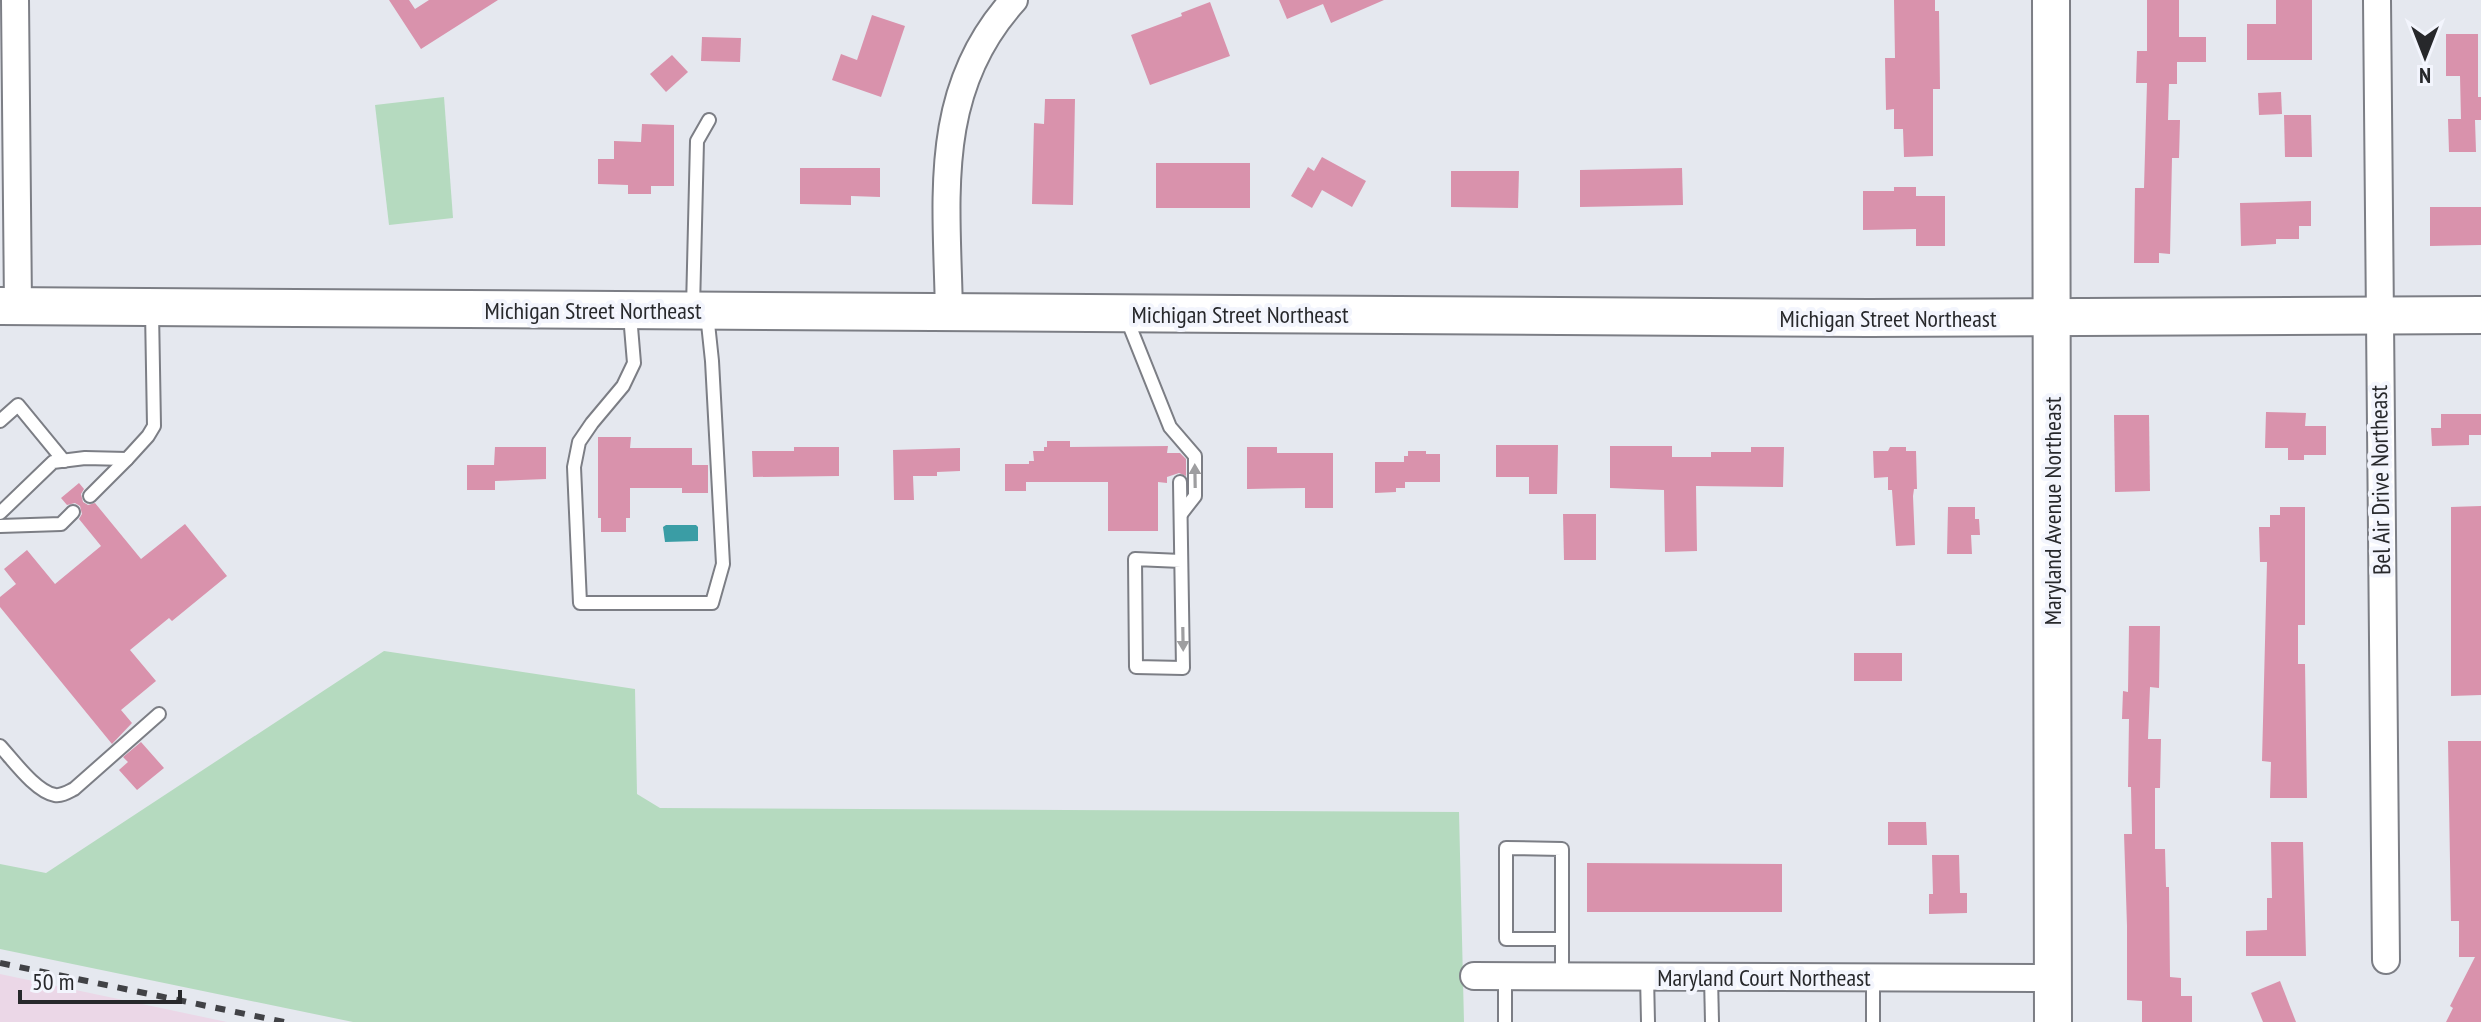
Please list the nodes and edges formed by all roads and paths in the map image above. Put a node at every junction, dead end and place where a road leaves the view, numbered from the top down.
1 (15, 0) edge
2 (1014, 0) edge
3 (2051, 0) edge
4 (2377, 0) edge
5 (709, 120) dead end
6 (9, 306) edge
7 (152, 307) junction
8 (630, 311) junction
9 (700, 311) junction
10 (949, 313) junction
11 (1124, 314) junction
12 (2481, 315) edge
13 (2379, 316) junction
14 (2052, 318) junction
15 (0, 421) edge
16 (127, 459) junction
17 (64, 461) junction
18 (1180, 482) dead end
19 (90, 496) dead end
20 (73, 512) dead end
21 (0, 513) edge
22 (1181, 514) junction
23 (0, 526) edge
24 (1181, 561) junction
25 (159, 714) dead end
26 (0, 746) edge
27 (1562, 939) junction
28 (2386, 960) dead end
29 (1474, 976) dead end
30 (1505, 976) junction
31 (1562, 976) junction
32 (1647, 976) junction
33 (1711, 977) junction
34 (1873, 978) junction
35 (2053, 978) junction
36 (1505, 1022) edge
37 (1648, 1022) edge
38 (1712, 1022) edge
39 (1873, 1022) edge
40 (2053, 1022) edge

1 - 6 street
2 - 10 street
3 - 14 main road, Maryland Avenue Northeast
4 - 13 street, Bel Air Drive Northeast
5 - 9 lane
6 - 7 main road, Michigan Street Northeast
7 - 8 main road, Michigan Street Northeast
7 - 16 lane
8 - 9 main road, Michigan Street Northeast
8 - 9 lane
9 - 10 main road, Michigan Street Northeast
10 - 11 main road, Michigan Street Northeast
11 - 14 main road, Michigan Street Northeast
22 -> 11 lane
12 - 13 main road, Michigan Street Northeast
13 - 14 main road, Michigan Street Northeast
13 - 28 street, Bel Air Drive Northeast
14 - 35 main road, Maryland Avenue Northeast
15 - 17 lane
16 - 17 lane
16 - 19 lane
17 - 21 lane
18 - 22 lane
20 - 23 lane
22 - 24 lane
24 -> 24 lane
25 - 26 lane
27 - 27 lane
27 - 31 lane
29 - 30 street, Maryland Court Northeast
30 - 31 street, Maryland Court Northeast
30 - 36 lane
31 - 32 street, Maryland Court Northeast
32 - 33 street, Maryland Court Northeast
32 - 37 lane
33 - 34 street, Maryland Court Northeast
33 - 38 lane
34 - 35 street, Maryland Court Northeast
34 - 39 lane
35 - 40 main road, Maryland Avenue Northeast

